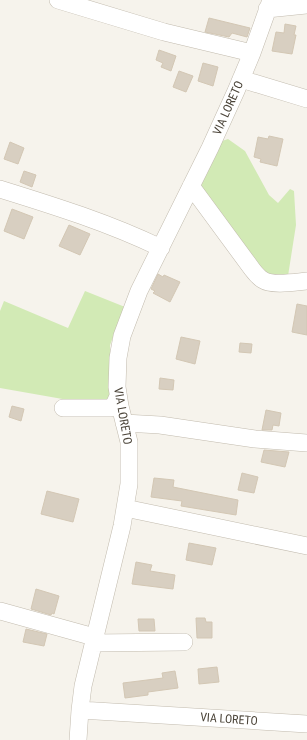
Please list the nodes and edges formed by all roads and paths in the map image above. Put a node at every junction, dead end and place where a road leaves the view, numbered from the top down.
1 (58, 0) edge
2 (269, 4) edge
3 (307, 5) edge
4 (252, 53) junction
5 (241, 79) junction
6 (307, 99) edge
7 (191, 186) junction
8 (0, 189) edge
9 (160, 248) junction
10 (307, 281) edge
11 (118, 396) junction
12 (63, 408) dead end
13 (124, 423) junction
14 (307, 442) edge
15 (125, 508) junction
16 (307, 546) edge
17 (0, 611) edge
18 (94, 640) junction
19 (184, 642) dead end
20 (80, 710) junction
21 (307, 724) edge
22 (78, 740) edge

1 - 4 street
2 - 3 street, VIA LORETO
2 - 4 street, VIA LORETO
4 - 5 street, VIA LORETO
5 - 6 street
5 - 7 street, VIA LORETO
7 - 9 street, VIA LORETO
7 - 10 street
8 - 9 street
9 - 11 street, VIA LORETO
11 - 12 street
11 - 13 street, VIA LORETO
13 - 14 street
13 - 15 street, VIA LORETO
15 - 16 street
15 - 18 street, VIA LORETO
17 - 18 street
18 - 19 street
18 - 20 street, VIA LORETO
20 - 21 street, VIA LORETO
20 - 22 street, VIA LORETO

